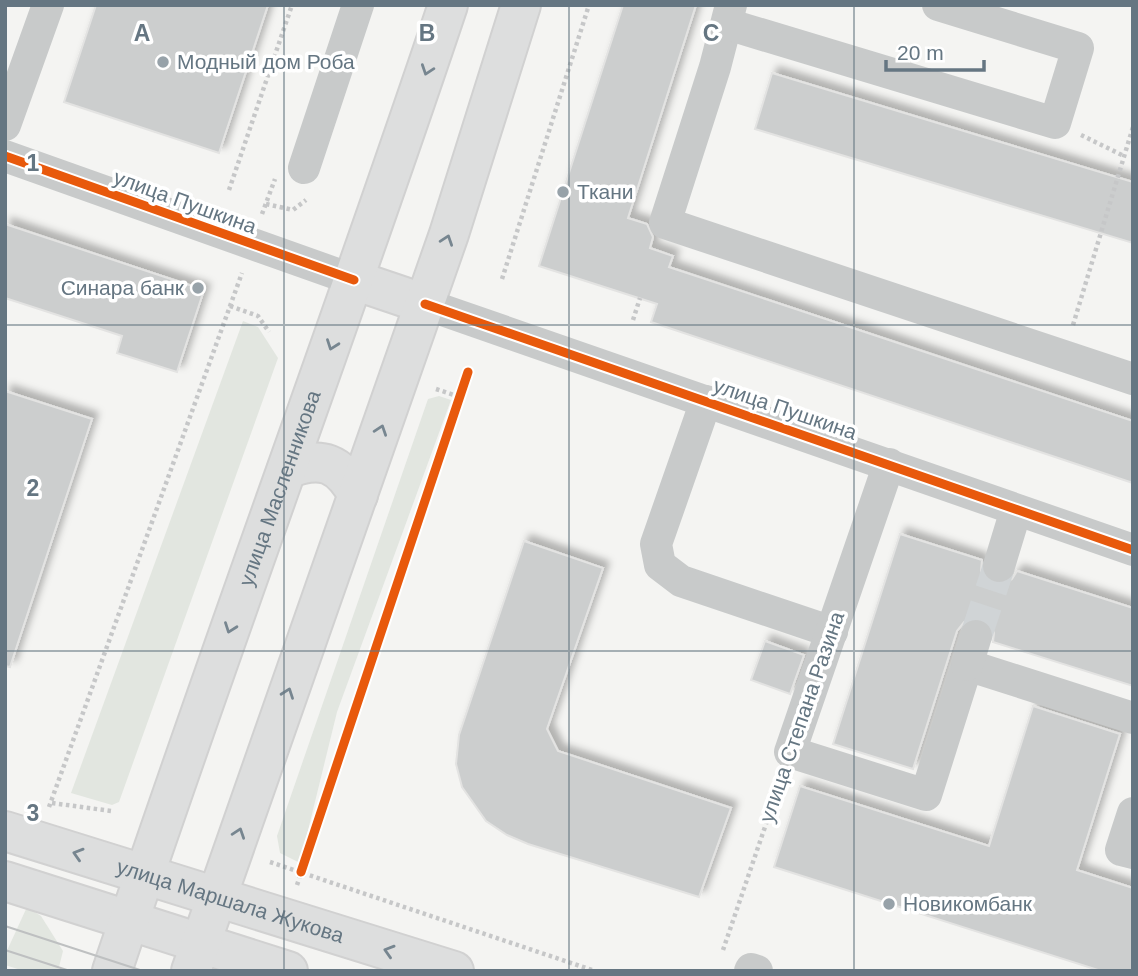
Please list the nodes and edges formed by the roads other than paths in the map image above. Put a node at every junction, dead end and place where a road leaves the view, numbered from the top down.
1 (48, 5) edge
2 (358, 5) edge
3 (448, 5) edge
4 (521, 5) edge
5 (938, 5) edge
6 (729, 14) edge
7 (5, 125) edge
8 (5, 156) edge
9 (306, 183) road end
10 (354, 280) junction
11 (425, 304) junction
12 (1133, 379) edge
13 (706, 401) junction
14 (888, 464) junction
15 (287, 469) junction
16 (358, 495) junction
17 (1016, 510) junction
18 (1133, 550) edge
19 (999, 566) tunnel mouth
20 (832, 632) junction
21 (1133, 718) edge
22 (1133, 813) edge
23 (5, 831) edge
24 (1133, 853) edge
25 (143, 874) junction
26 (5, 881) edge
27 (217, 897) junction
28 (128, 920) junction
29 (196, 957) edge
30 (111, 971) edge
31 (288, 971) edge
32 (454, 971) edge
33 (750, 971) edge
34 (757, 971) edge

1 - 7 street
2 - 9 street
3 -> 10 main road, улица Масленникова
11 -> 4 main road
5 - 6 street
6 - 12 street
8 - 10 street, улица Пушкина
10 - 11 main road, улица Пушкина
10 -> 15 main road, улица Масленникова
11 - 13 street, улица Пушкина
16 -> 11 main road
13 - 14 street, улица Пушкина
13 - 20 street
14 - 17 street, улица Пушкина
14 - 20 street, улица Степана Разина
15 - 16 main road
15 -> 25 main road, улица Масленникова
27 -> 16 main road
17 - 18 street, улица Пушкина
17 - 19 street
20 - 21 street, улица Степана Разина
22 - 24 street
25 -> 23 main road, улица Маршала Жукова
25 - 27 main road, улица Маршала Жукова
25 - 28 main road, улица Масленникова
26 - 28 main road
27 - 28 main road
27 - 29 main road
32 -> 27 main road, улица Маршала Жукова
28 - 29 main road
28 - 30 main road, улица Масленникова
29 - 31 main road
33 - 34 street

